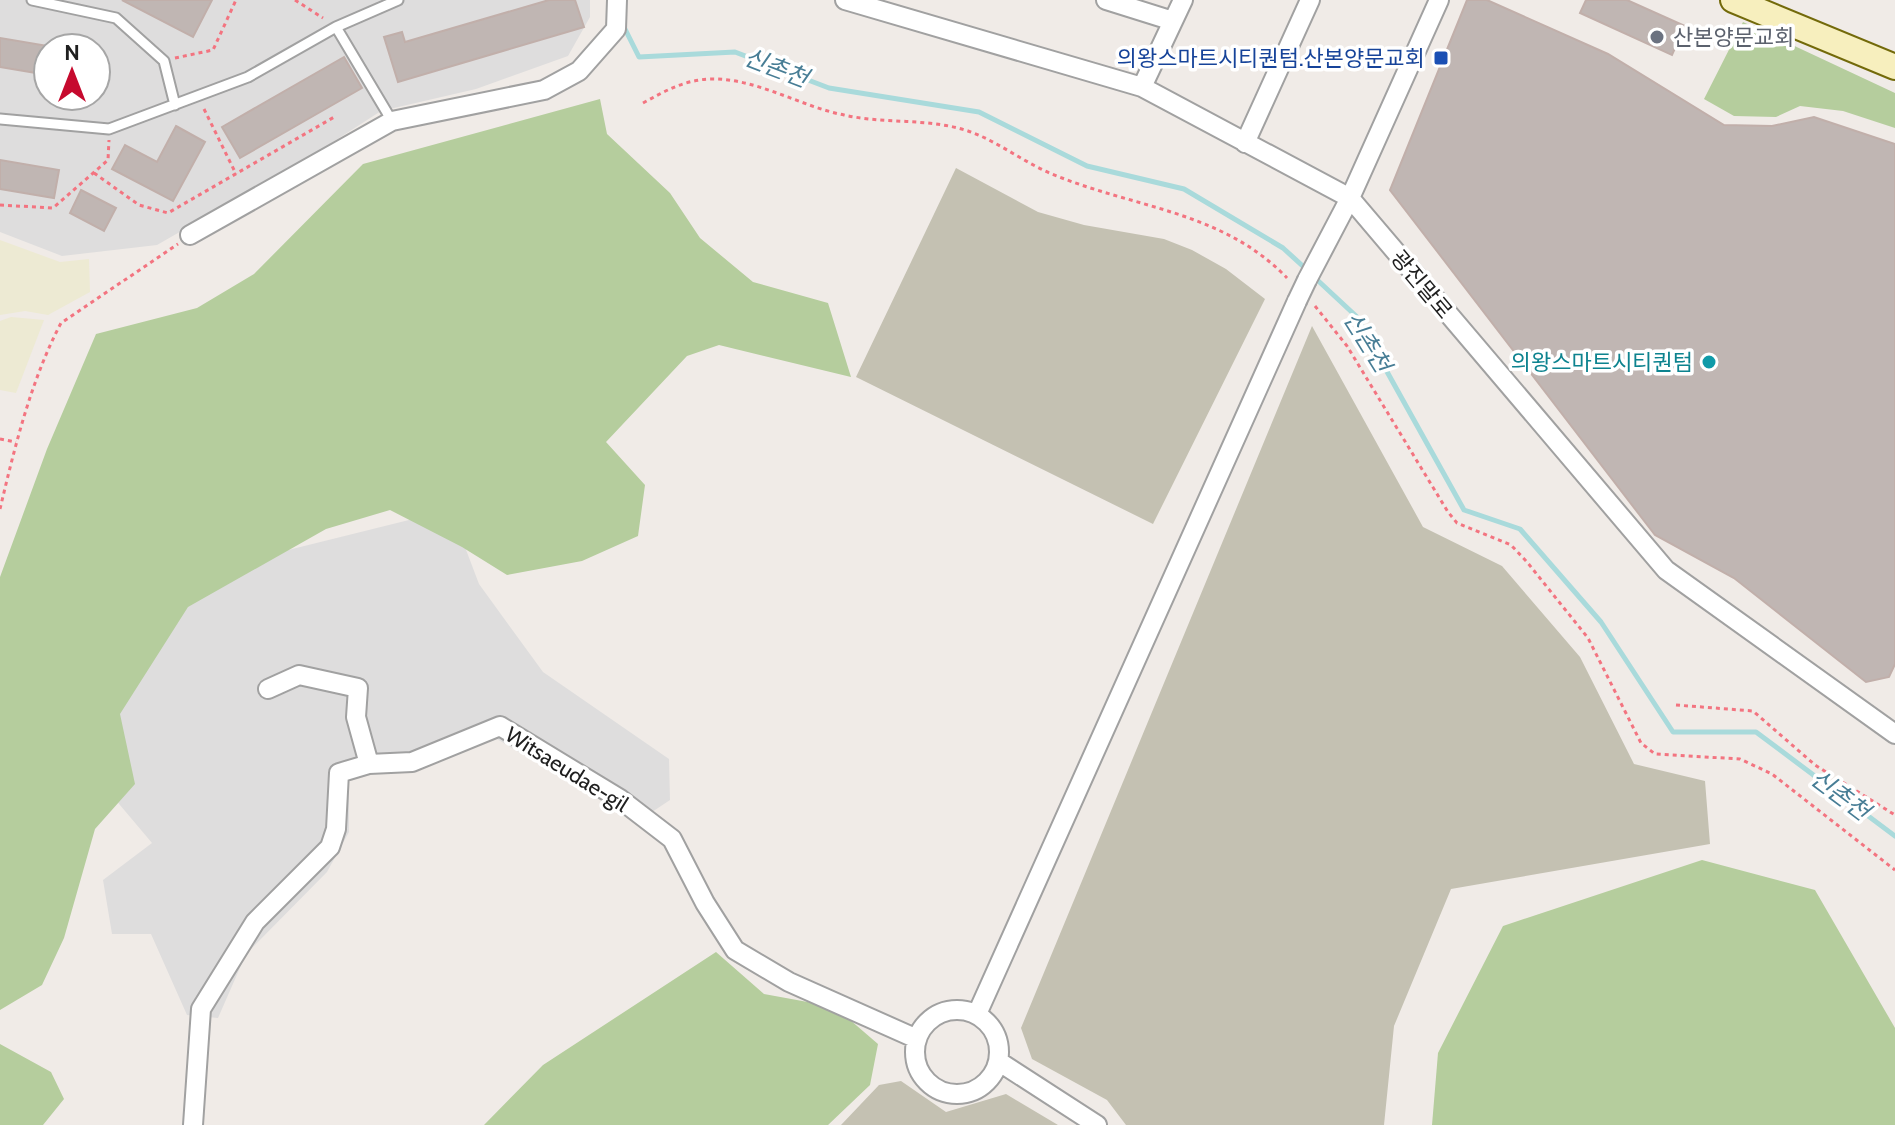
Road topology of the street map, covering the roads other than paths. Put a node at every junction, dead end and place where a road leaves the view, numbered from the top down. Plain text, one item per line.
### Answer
1 (32, 0) edge
2 (398, 0) edge
3 (617, 0) edge
4 (845, 0) edge
5 (1106, 0) edge
6 (1183, 0) edge
7 (1310, 0) edge
8 (1439, 0) edge
9 (1733, 0) edge
10 (896, 7) edge
11 (1173, 21) junction
12 (336, 27) junction
13 (1895, 67) edge
14 (1142, 87) junction
15 (175, 105) junction
16 (0, 119) edge
17 (392, 121) junction
18 (1245, 143) junction
19 (1350, 198) junction
20 (190, 235) road end
21 (268, 689) dead end
22 (1895, 734) edge
23 (369, 764) junction
24 (977, 1014) junction
25 (917, 1039) junction
26 (998, 1061) junction
27 (989, 1079) junction
28 (1036, 1088) junction
29 (193, 1125) edge
30 (1097, 1125) edge

1 - 15 lane
2 - 12 lane
3 - 17 street
4 - 10 street, 광진말로
5 - 11 street
6 - 11 street
7 - 18 street
8 - 19 street
9 - 13 street
10 - 14 street, 광진말로
11 - 14 street
12 - 15 lane
12 - 17 lane
14 - 18 street, 광진말로
15 - 16 lane
17 - 20 street
18 - 19 street, 광진말로
19 - 22 street, 광진말로
19 - 24 street, bridge
21 - 23 street
23 - 25 street, Witsaeudae-gil
23 - 29 street, Witsaeudae-gil
24 - 25 street
24 - 26 street
25 - 27 street
26 - 27 street
26 - 28 street
27 - 28 street
28 - 30 street

